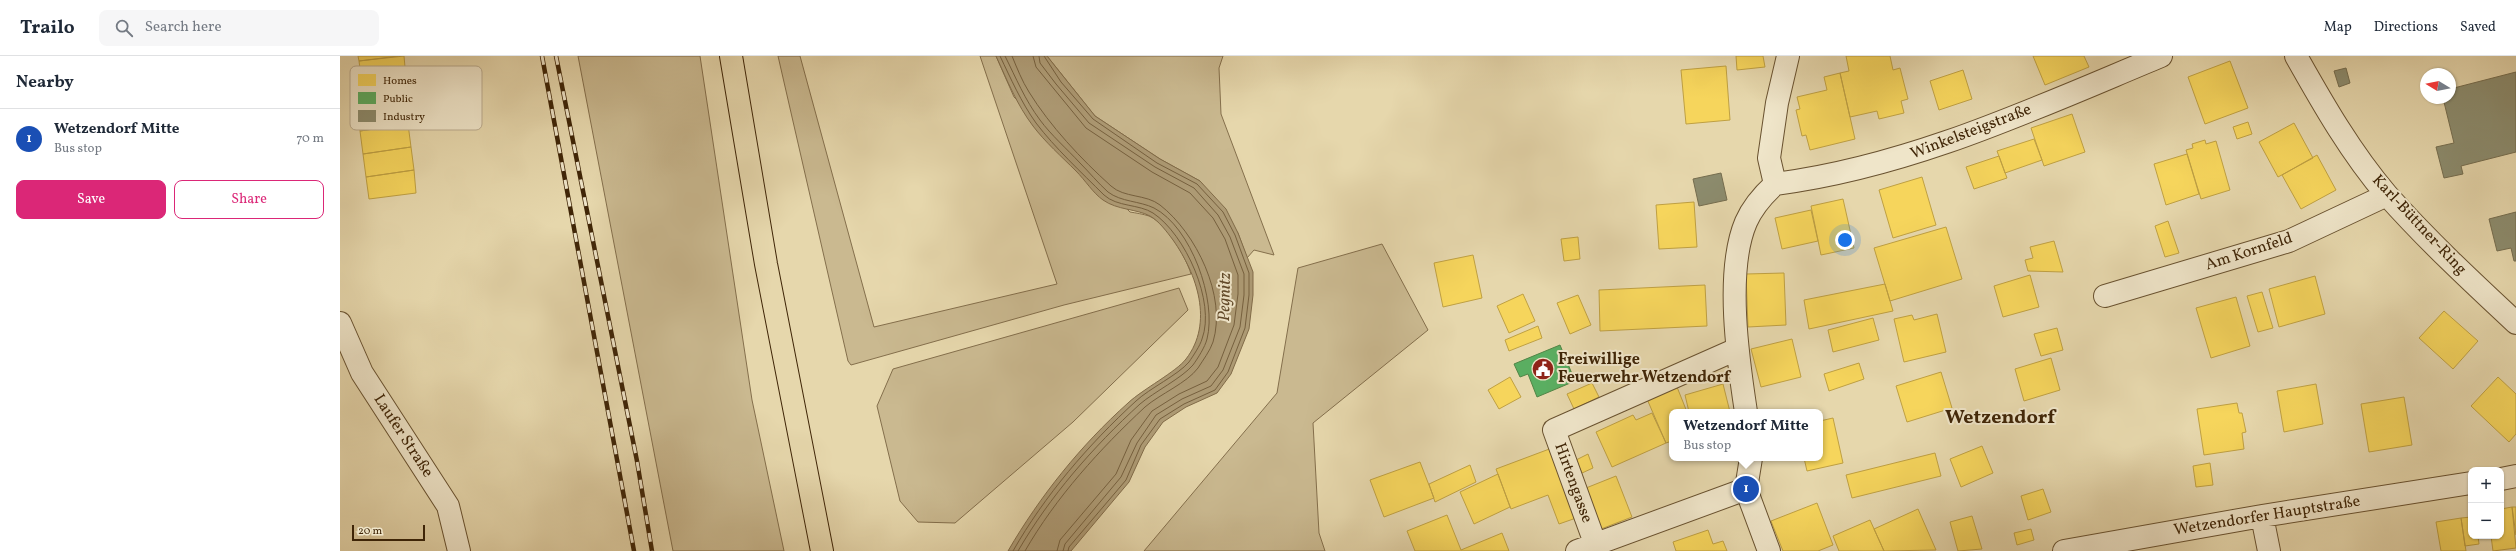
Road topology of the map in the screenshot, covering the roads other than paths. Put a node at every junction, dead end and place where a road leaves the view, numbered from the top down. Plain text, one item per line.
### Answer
1 (731, 56) edge
2 (1788, 56) edge
3 (2160, 56) edge
4 (2296, 56) edge
5 (1775, 184) junction
6 (2387, 195) junction
7 (2106, 296) dead end
8 (340, 323) edge
9 (2516, 323) edge
10 (1737, 349) junction
11 (1746, 409) edge
12 (1751, 461) edge
13 (2516, 476) edge
14 (2504, 478) edge
15 (2468, 483) edge
16 (1746, 489) junction
17 (2262, 516) junction
18 (1586, 547) edge
19 (459, 551) edge
20 (822, 551) edge
21 (1769, 551) edge
22 (2064, 551) edge
23 (2269, 551) edge

1 - 20 main road
2 - 5 street
3 - 5 street, Winkelsteigstraße
4 - 6 street, Karl-Büttner-Ring
5 - 10 street
6 - 7 street, Am Kornfeld
6 - 9 street, Karl-Büttner-Ring
8 - 19 street, Laufer Straße
10 - 11 street
10 - 18 street, Hirtengasse
12 - 16 street
13 - 14 street
15 - 17 street, Wetzendorfer Hauptstraße
16 - 18 street, Hirtengasse
16 - 21 street
17 - 22 street, Wetzendorfer Hauptstraße
17 - 23 street

